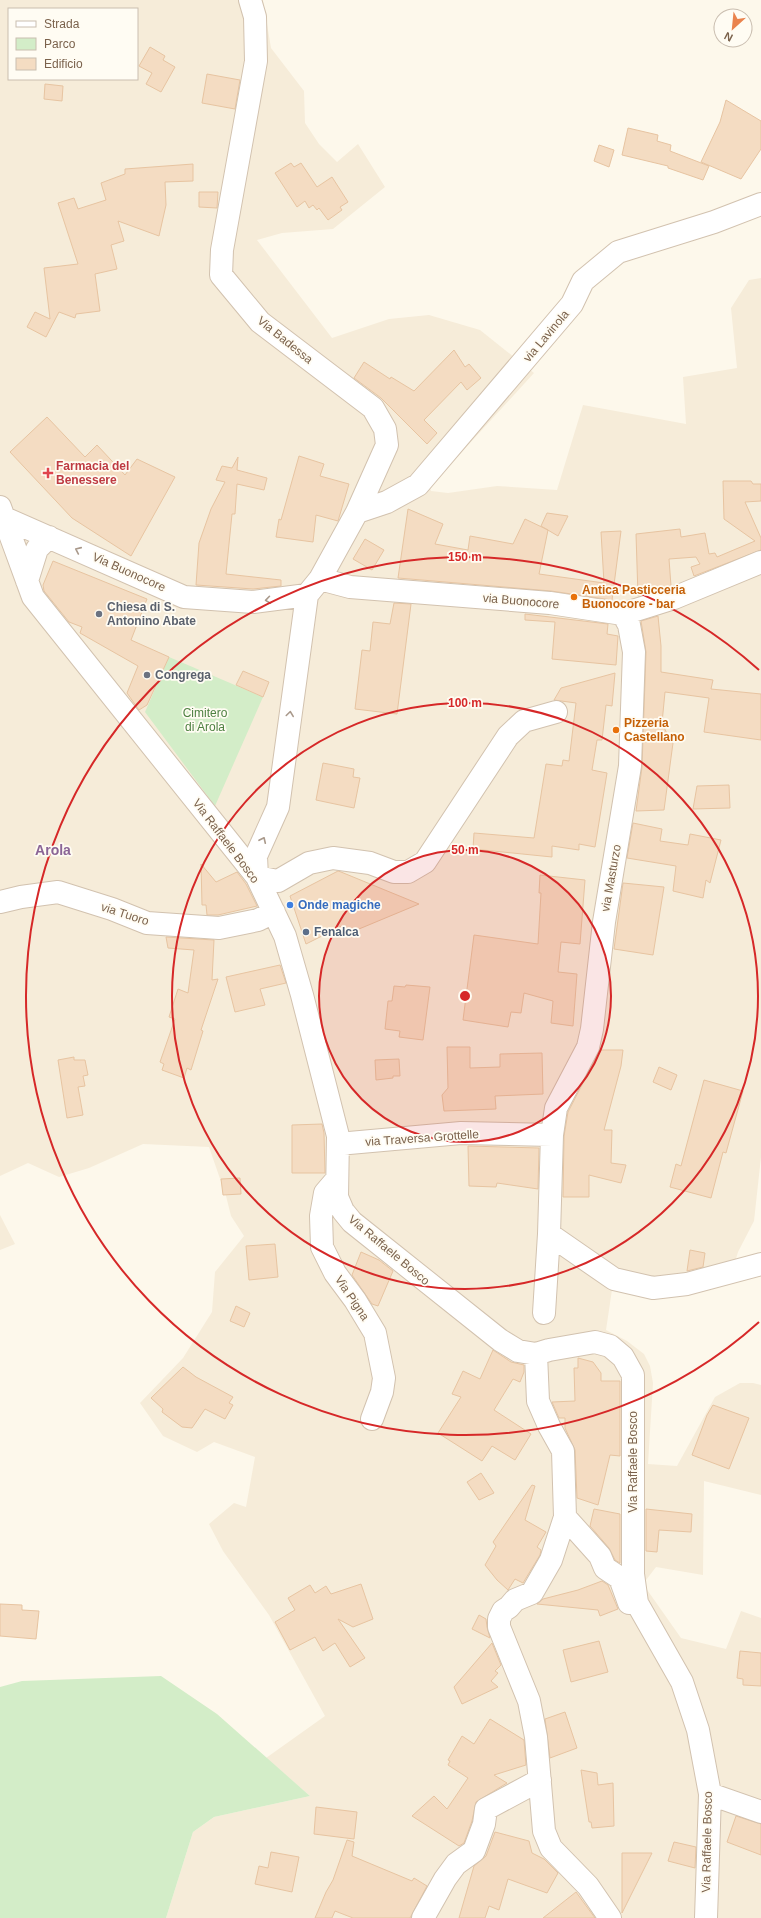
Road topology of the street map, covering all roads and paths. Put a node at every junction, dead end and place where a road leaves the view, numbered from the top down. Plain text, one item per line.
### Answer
1 (250, 0) edge
2 (761, 204) edge
3 (357, 512) junction
4 (1, 513) edge
5 (49, 537) junction
6 (761, 562) edge
7 (27, 581) junction
8 (313, 587) junction
9 (623, 614) junction
10 (556, 712) dead end
11 (257, 877) junction
12 (0, 902) edge
13 (274, 912) junction
14 (552, 1136) junction
15 (338, 1144) junction
16 (337, 1179) junction
17 (549, 1234) junction
18 (761, 1264) edge
19 (544, 1313) dead end
20 (536, 1354) junction
21 (372, 1419) dead end
22 (565, 1517) junction
23 (682, 1682) junction
24 (540, 1780) junction
25 (710, 1794) junction
26 (761, 1812) edge
27 (423, 1918) edge
28 (610, 1918) edge
29 (706, 1918) edge

1 - 3 street, Via Badessa
2 - 3 street, via Lavinola
3 - 8 street, Via Badessa
4 - 5 street, Via Buonocore
4 - 7 street, Via Raffaele Bosco
5 - 7 street
8 -> 5 street, Via Buonocore
6 - 9 street, via Buonocore
7 - 11 street, Via Raffaele Bosco
8 - 9 street, via Buonocore
11 -> 8 street
9 - 14 street, via Masturzo
10 - 11 street
11 - 13 street, Via Raffaele Bosco
12 - 13 street, via Tuoro
13 - 15 street, Via Raffaele Bosco
14 - 15 street, via Traversa Grottelle
14 - 17 street
15 - 16 street, Via Raffaele Bosco
16 - 20 street, Via Raffaele Bosco
16 - 21 street, Via Pigna
17 - 18 street
17 - 19 street
20 - 22 street
20 - 23 street, Via Raffaele Bosco
22 - 23 street
22 - 24 street
23 - 25 street, Via Raffaele Bosco
24 - 27 street
24 - 28 street
25 - 26 street
25 - 29 street, Via Raffaele Bosco

